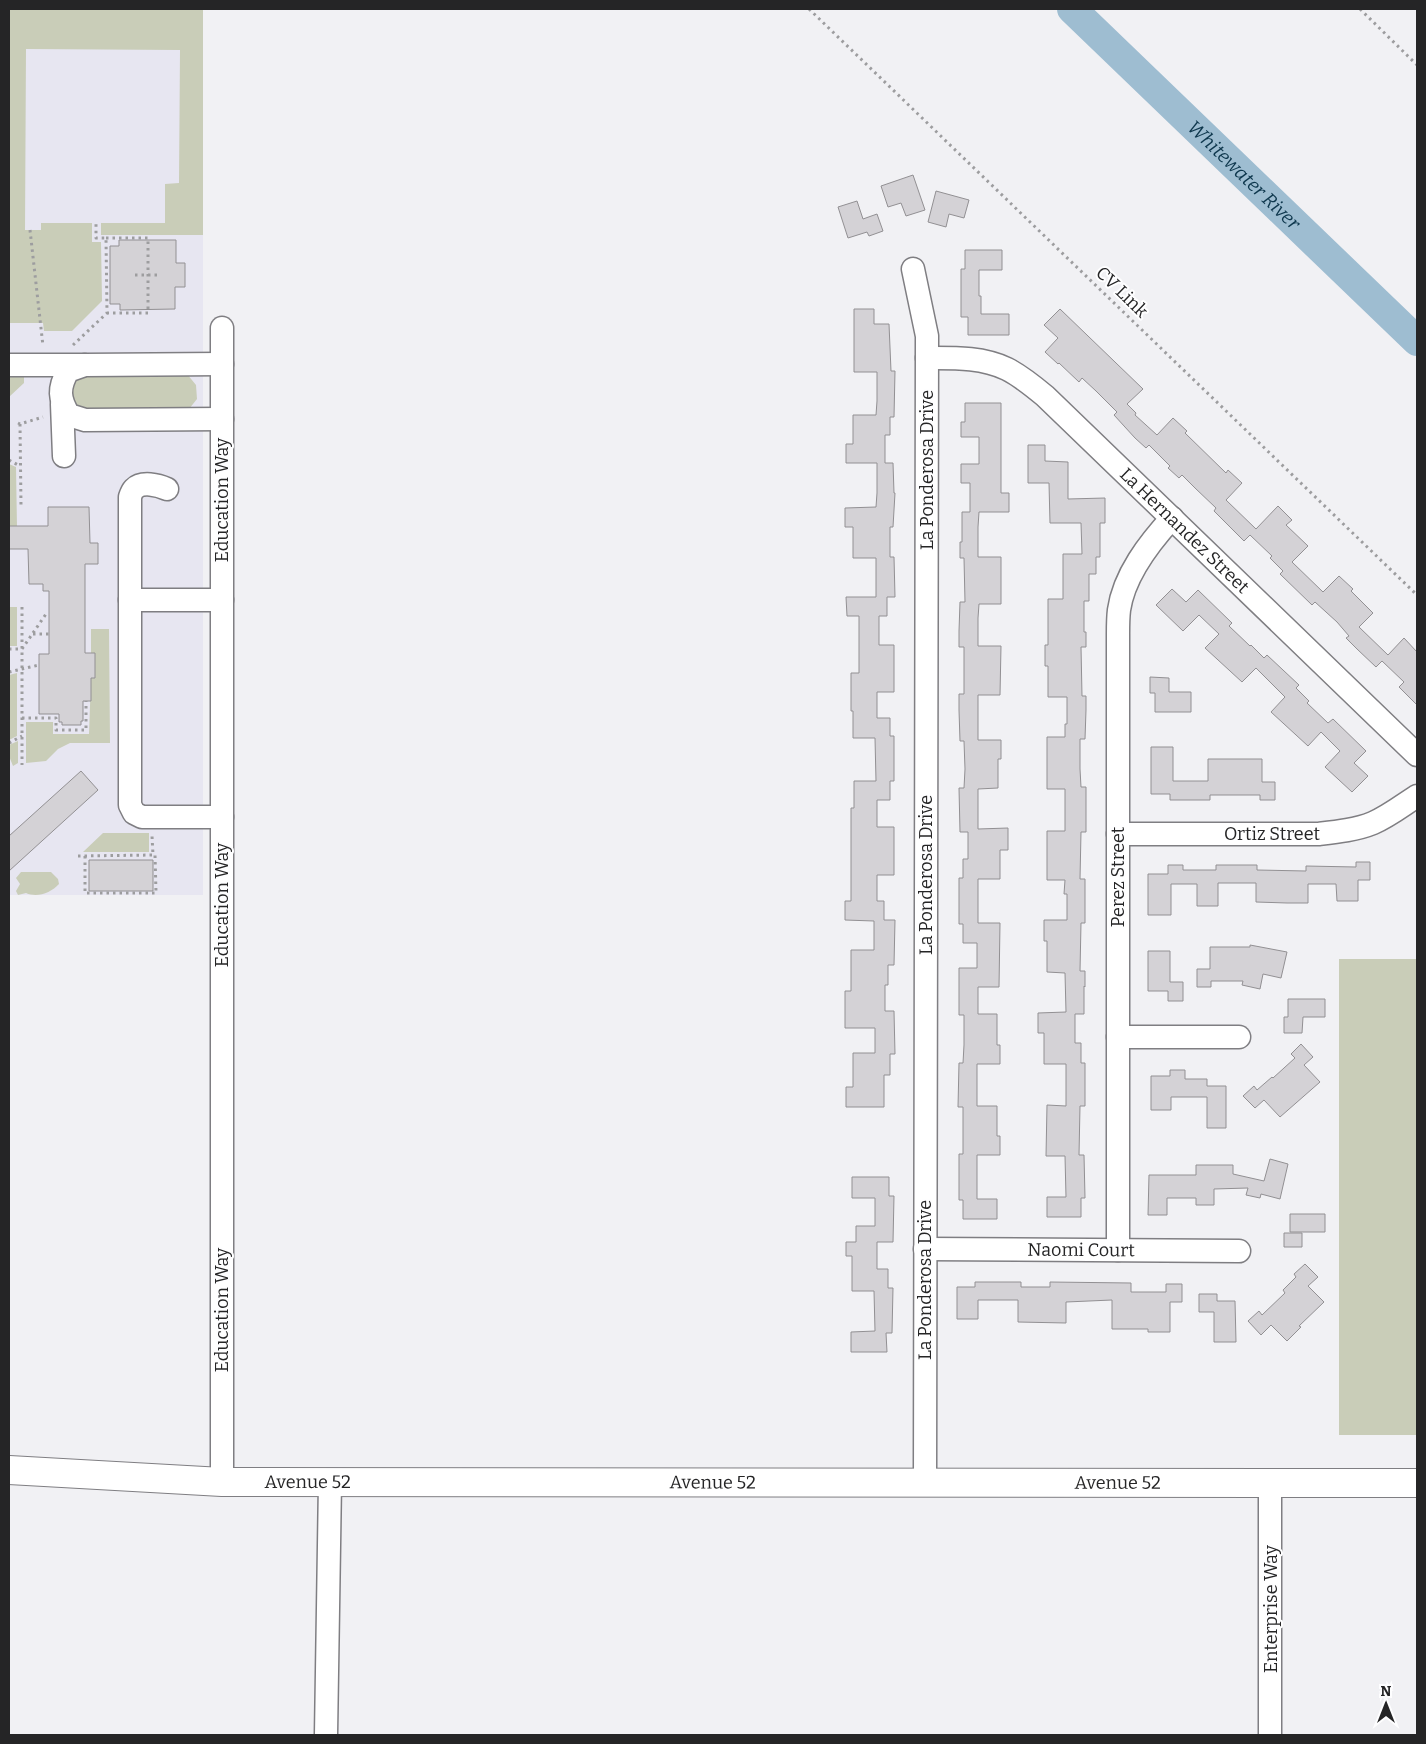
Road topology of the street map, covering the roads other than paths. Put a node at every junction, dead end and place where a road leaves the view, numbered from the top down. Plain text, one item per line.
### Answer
1 (913, 269) dead end
2 (222, 328) dead end
3 (927, 358) junction
4 (222, 364) junction
5 (9, 365) edge
6 (85, 365) junction
7 (57, 409) junction
8 (222, 419) junction
9 (64, 456) dead end
10 (167, 489) dead end
11 (1172, 518) junction
12 (130, 600) junction
13 (222, 600) junction
14 (1417, 755) edge
15 (1417, 796) edge
16 (222, 817) junction
17 (1118, 834) junction
18 (1118, 1037) junction
19 (1239, 1037) dead end
20 (925, 1249) junction
21 (1118, 1250) junction
22 (1239, 1252) dead end
23 (9, 1470) edge
24 (222, 1482) junction
25 (330, 1482) junction
26 (925, 1482) junction
27 (1270, 1482) junction
28 (1417, 1482) edge
29 (326, 1735) edge
30 (1270, 1735) edge

1 - 3 street, La Ponderosa Drive
2 - 4 street, Education Way
3 - 11 street, La Hernandez Street
3 - 20 street, La Ponderosa Drive
4 - 6 street
4 - 8 street, Education Way
5 - 6 street
6 - 7 street
7 - 8 street
7 - 9 street
8 - 13 street, Education Way
10 - 12 street
11 - 14 street, La Hernandez Street
11 - 17 street, Perez Street
12 - 13 street
12 - 16 street
13 - 16 street, Education Way
15 - 17 street, Ortiz Street
16 - 24 street, Education Way
17 - 18 street, Perez Street
18 - 19 street
18 - 21 street, Perez Street
20 - 21 street, Naomi Court
20 - 26 street, La Ponderosa Drive
21 - 22 street, Naomi Court
23 - 24 main road, Avenue 52
24 - 25 main road, Avenue 52
25 - 26 main road, Avenue 52
25 - 29 street
26 - 27 main road, Avenue 52
27 - 28 main road, Avenue 52
27 - 30 street, Enterprise Way

